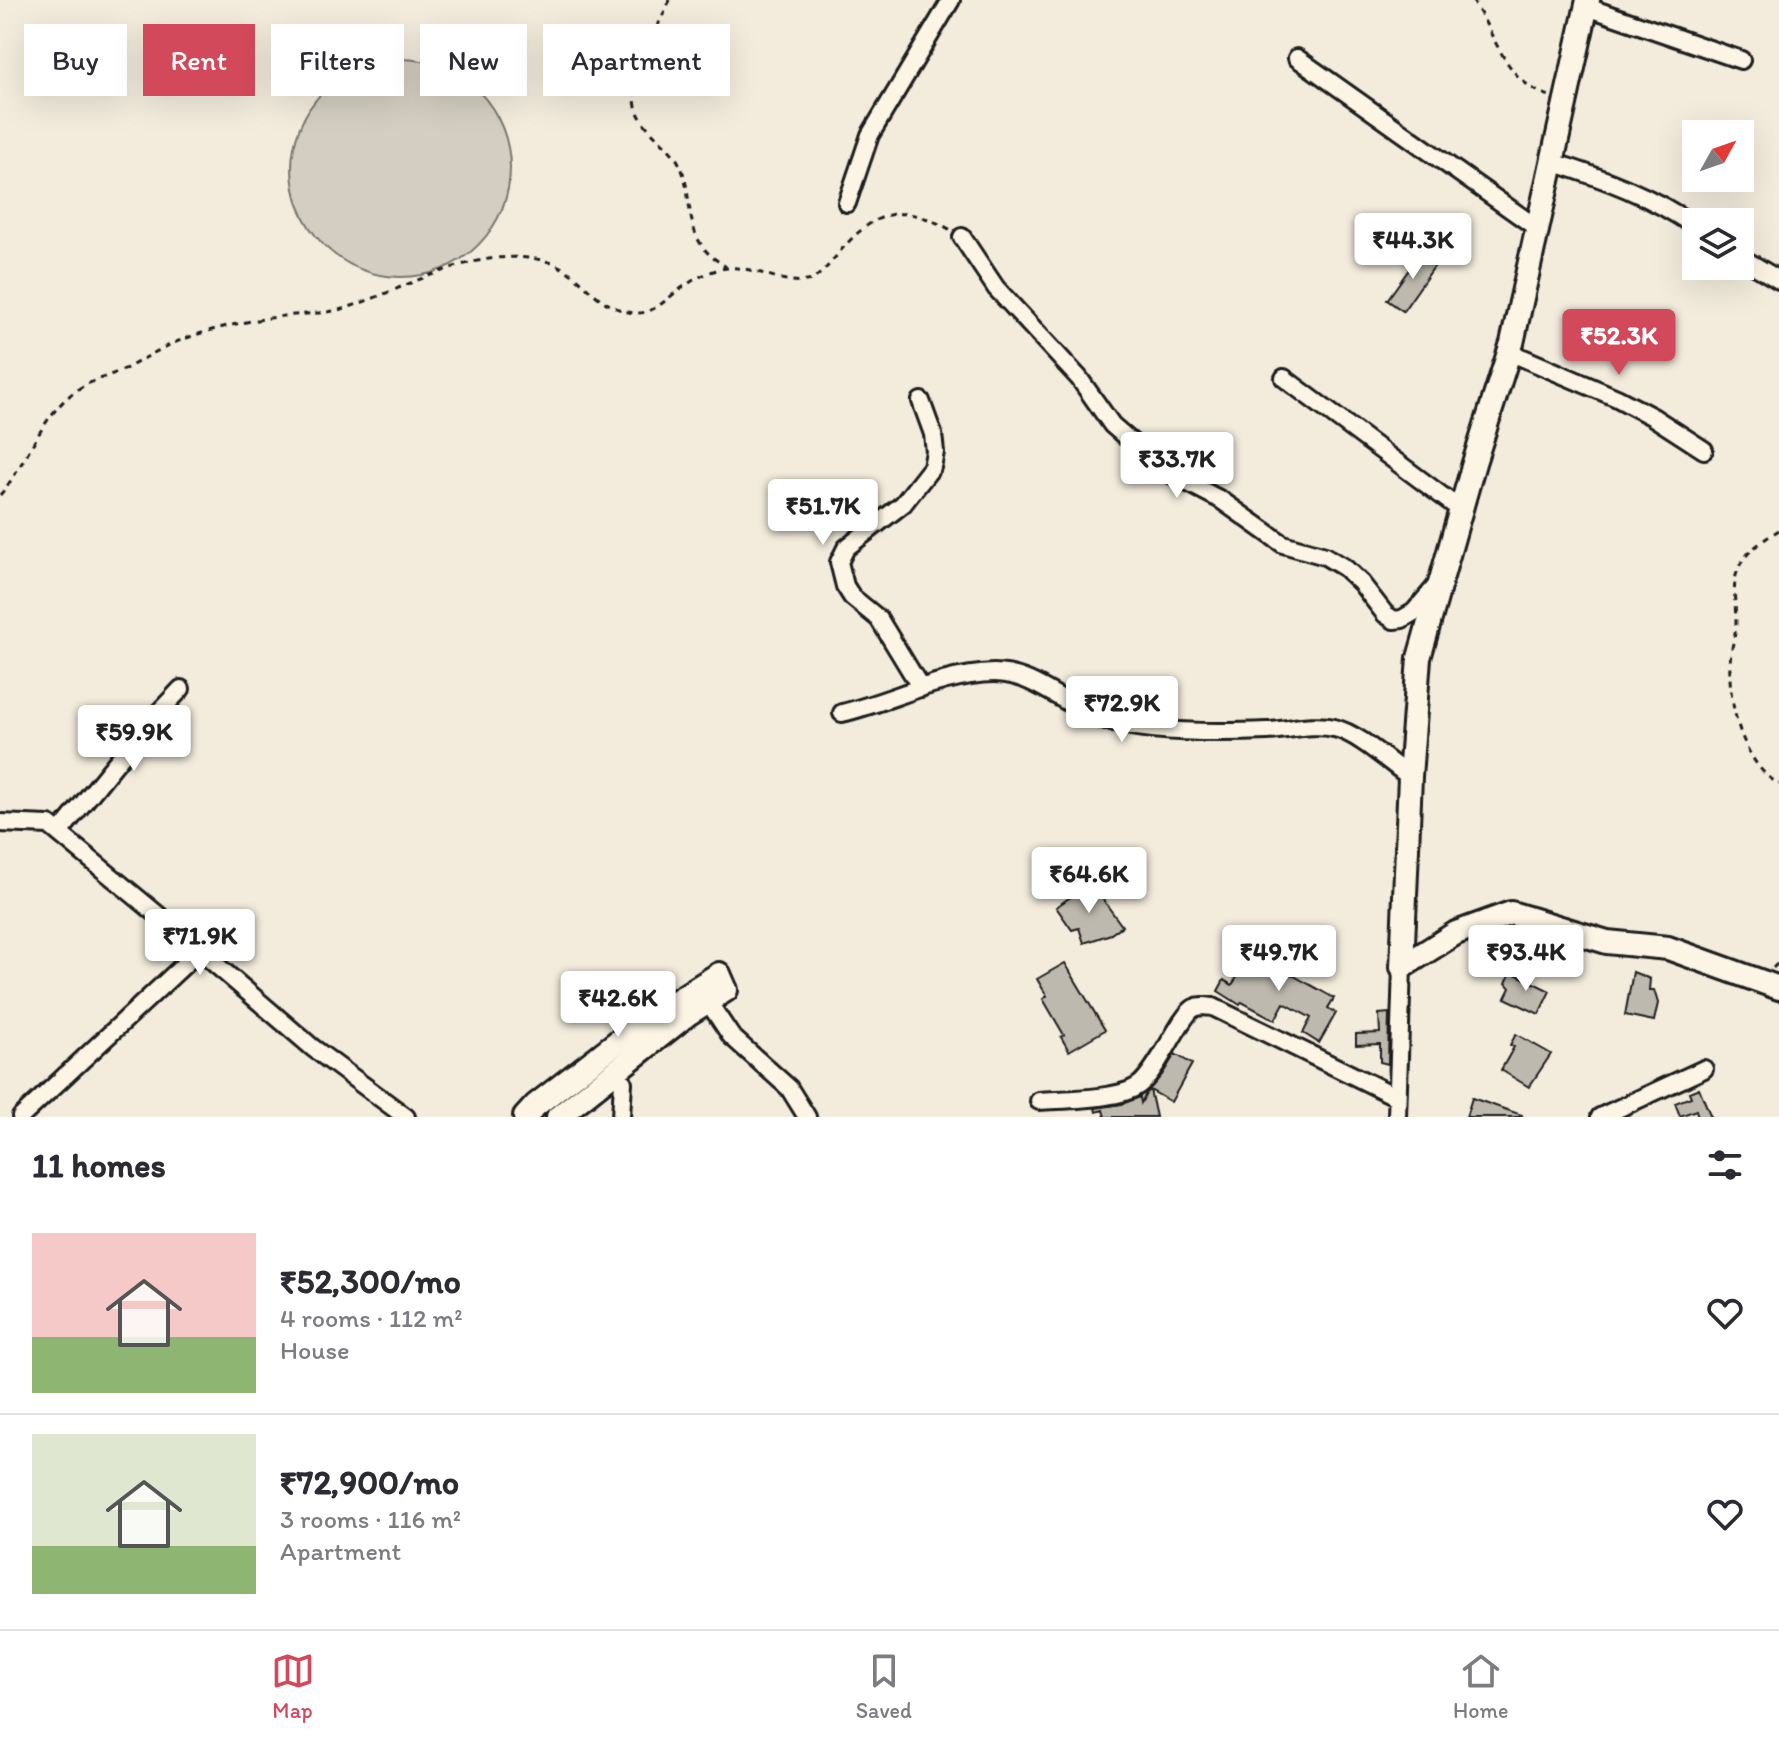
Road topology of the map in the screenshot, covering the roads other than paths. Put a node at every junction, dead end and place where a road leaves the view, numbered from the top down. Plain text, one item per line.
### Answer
1 (951, 0) edge
2 (1588, 4) edge
3 (1297, 58) dead end
4 (1741, 60) dead end
5 (1552, 162) junction
6 (847, 203) dead end
7 (1682, 218) edge
8 (1537, 228) junction
9 (962, 237) road end
10 (1754, 265) edge
11 (1779, 280) edge
12 (1509, 352) junction
13 (1284, 378) dead end
14 (921, 401) dead end
15 (1704, 450) dead end
16 (1461, 510) junction
17 (1441, 581) junction
18 (921, 688) junction
19 (181, 689) dead end
20 (842, 713) dead end
21 (1410, 777) junction
22 (0, 823) edge
23 (59, 833) junction
24 (200, 950) junction
25 (1402, 967) junction
26 (1779, 988) edge
27 (703, 994) junction
28 (1704, 1069) dead end
29 (623, 1082) dead end
30 (1397, 1097) junction
31 (1039, 1101) dead end
32 (21, 1117) edge
33 (406, 1117) edge
34 (525, 1117) edge
35 (558, 1117) edge
36 (621, 1117) edge
37 (807, 1117) edge
38 (1397, 1117) edge
39 (1600, 1117) edge

1 - 6 street
2 - 4 street
2 - 5 street
3 - 8 street
5 - 7 street
5 - 8 street
8 - 12 street
9 - 17 street
10 - 11 street
12 - 15 street
12 - 16 street
13 - 16 street
14 - 18 street
16 - 17 street
17 - 21 street
18 - 20 street
18 - 21 street
19 - 23 street
21 - 25 street
22 - 23 street
23 - 24 street
24 - 32 street
24 - 33 street
25 - 26 street
25 - 30 street
27 - 34 street
27 - 35 street
27 - 37 street
28 - 39 street
29 - 36 street
30 - 31 street
30 - 38 street

